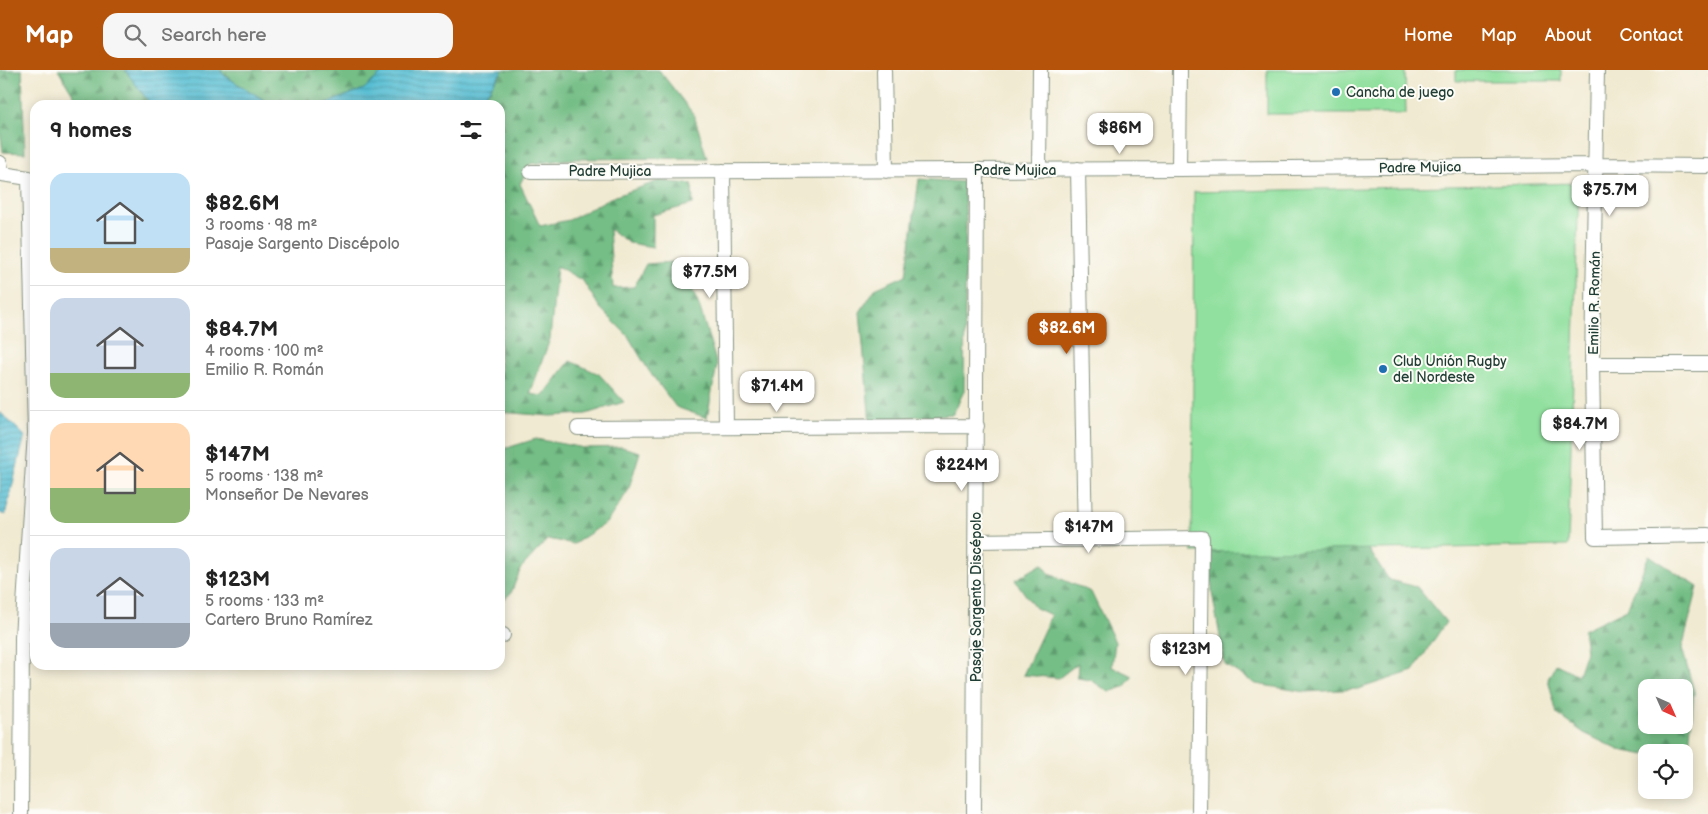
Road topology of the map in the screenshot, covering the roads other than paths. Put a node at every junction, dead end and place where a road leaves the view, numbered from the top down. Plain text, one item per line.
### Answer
1 (884, 70) edge
2 (1040, 70) edge
3 (1180, 70) edge
4 (1597, 70) edge
5 (0, 164) edge
6 (1597, 165) junction
7 (1708, 166) edge
8 (1180, 169) junction
9 (977, 170) junction
10 (1039, 170) junction
11 (1078, 170) junction
12 (723, 171) junction
13 (886, 171) junction
14 (531, 172) dead end
15 (30, 178) edge
16 (1592, 364) junction
17 (1708, 364) edge
18 (976, 426) junction
19 (726, 427) junction
20 (578, 428) dead end
21 (1708, 535) edge
22 (1084, 540) junction
23 (976, 541) junction
24 (30, 578) edge
25 (28, 636) edge
26 (21, 814) edge
27 (974, 814) edge
28 (1199, 814) edge

1 - 13 street
2 - 10 street
3 - 8 street
4 - 6 street, Emilio R. Román
5 - 15 street
6 - 7 street, Padre Mujica
6 - 8 street, Padre Mujica
6 - 16 street, Emilio R. Román
8 - 11 street, Padre Mujica
9 - 10 street, Padre Mujica
9 - 13 street, Padre Mujica
9 - 18 street, Pasaje Sargento Discépolo
10 - 11 street, Padre Mujica
11 - 22 street
12 - 13 street, Padre Mujica
12 - 14 street, Padre Mujica
12 - 19 street
16 - 17 street
16 - 21 street, Emilio R. Román
18 - 19 street
18 - 23 street, Pasaje Sargento Discépolo
19 - 20 street
22 - 23 street
22 - 28 street
23 - 27 street, Pasaje Sargento Discépolo
24 - 25 street
25 - 26 street

